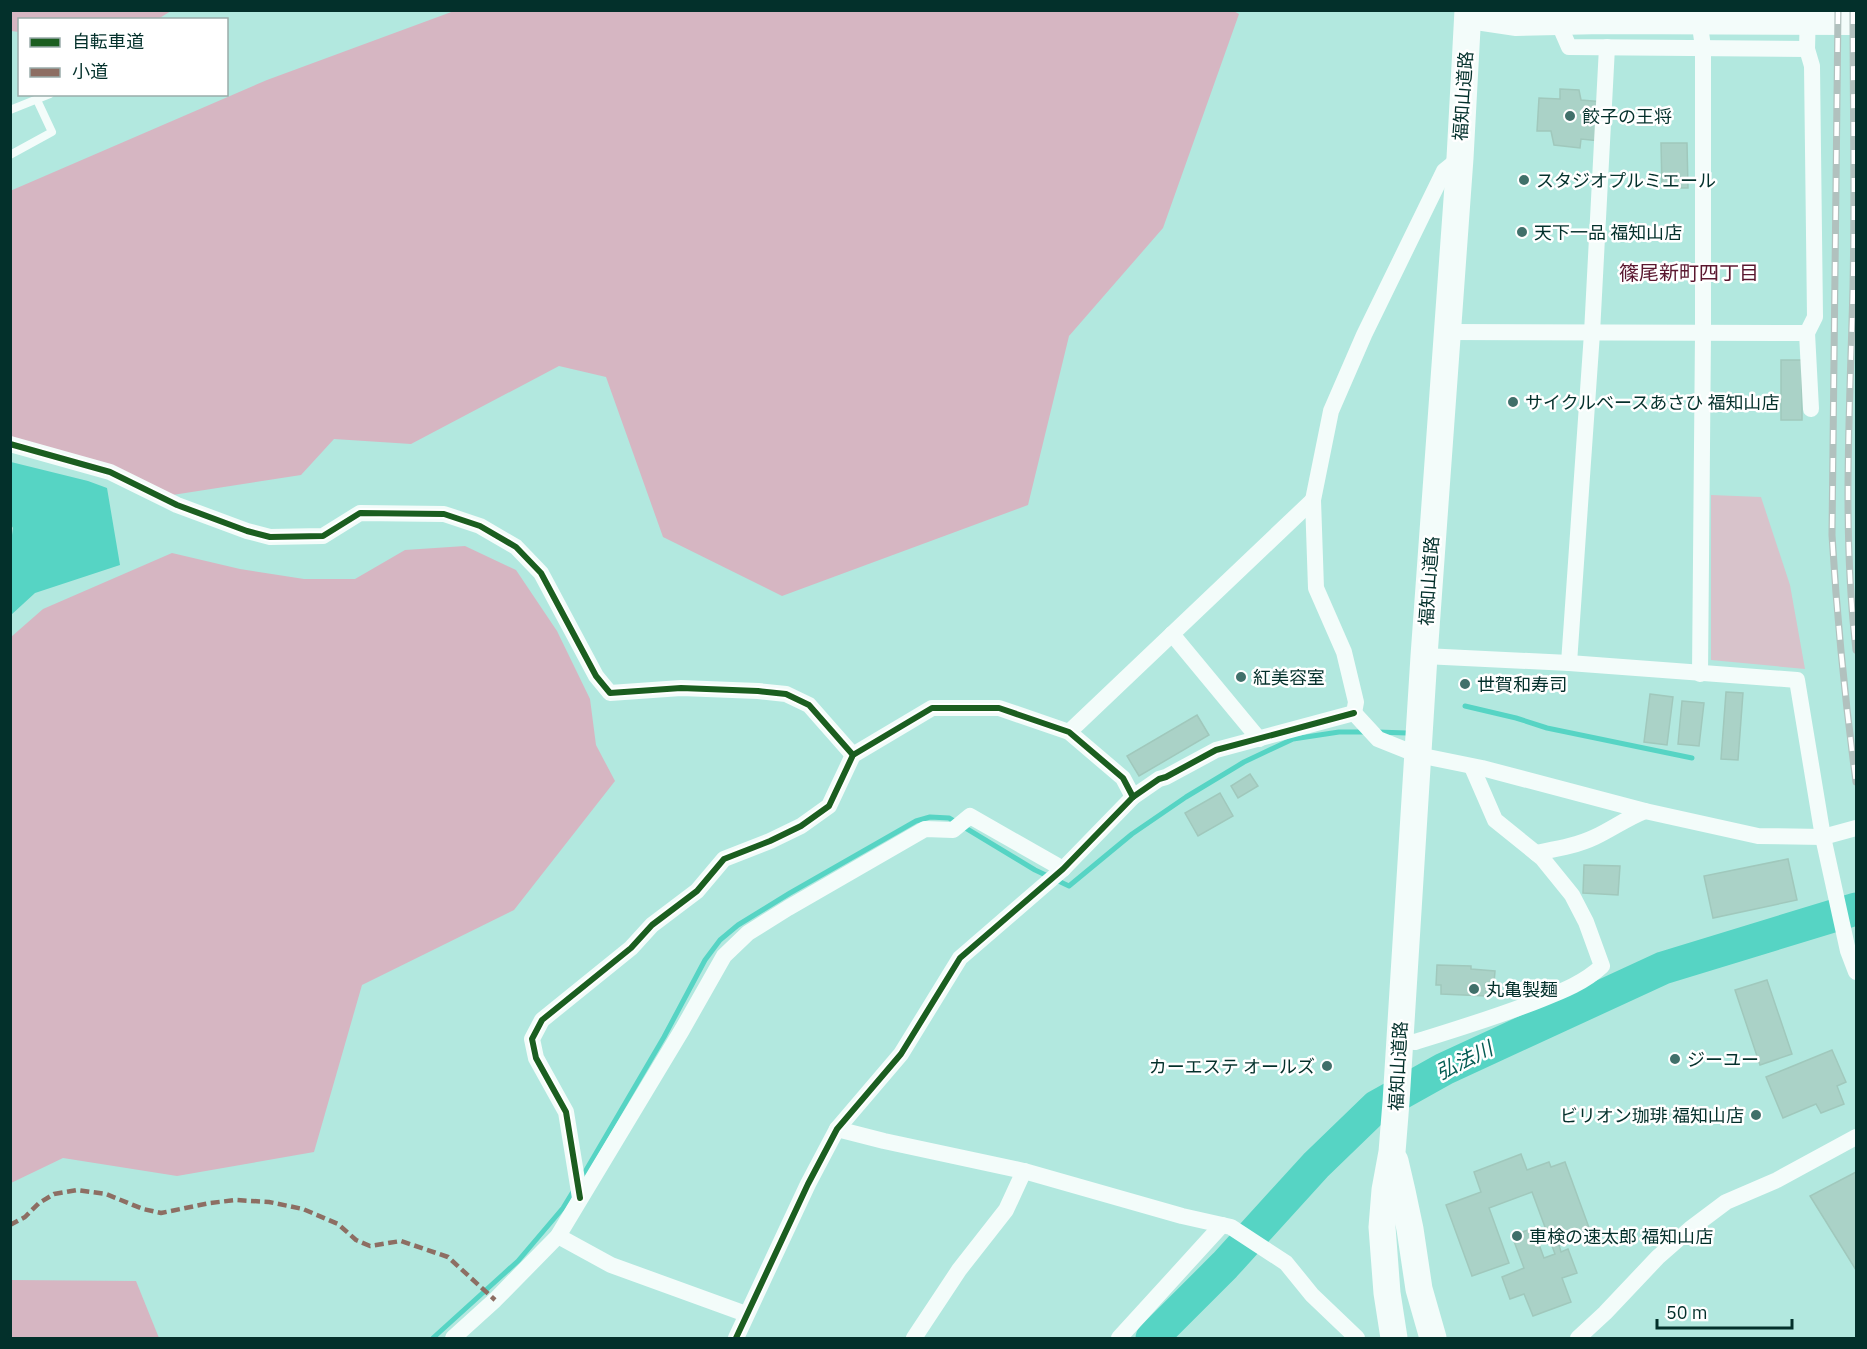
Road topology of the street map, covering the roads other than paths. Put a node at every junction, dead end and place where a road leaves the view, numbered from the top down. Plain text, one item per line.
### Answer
1 (1698, 10) edge
2 (1808, 10) edge
3 (1476, 13) edge
4 (1857, 22) edge
5 (1559, 24) junction
6 (1607, 47) junction
7 (1703, 47) junction
8 (1807, 49) junction
9 (46, 96) edge
10 (37, 100) junction
11 (10, 110) edge
12 (10, 155) edge
13 (1460, 158) junction
14 (1446, 332) junction
15 (1592, 333) junction
16 (1703, 333) junction
17 (1807, 333) junction
18 (1811, 409) dead end
19 (10, 444) edge
20 (1312, 500) junction
21 (1172, 634) junction
22 (1424, 656) junction
23 (1569, 663) junction
24 (1700, 674) junction
25 (1354, 712) junction
26 (1069, 732) junction
27 (1260, 740) junction
28 (853, 755) junction
29 (1418, 755) junction
30 (1472, 767) junction
31 (1133, 797) junction
32 (1645, 811) junction
33 (1857, 828) edge
34 (1823, 837) junction
35 (1536, 853) junction
36 (1063, 869) junction
37 (1852, 950) edge
38 (1857, 972) edge
39 (1399, 1040) junction
40 (837, 1129) junction
41 (1857, 1137) edge
42 (1392, 1152) junction
43 (1024, 1171) junction
44 (580, 1198) junction
45 (1222, 1225) junction
46 (558, 1236) junction
47 (746, 1314) junction
48 (453, 1338) edge
49 (736, 1338) edge
50 (914, 1338) edge
51 (1119, 1338) edge
52 (1357, 1338) edge
53 (1395, 1338) edge
54 (1433, 1338) edge
55 (1578, 1338) edge

1 - 7 street
2 - 8 street
3 - 5 main road
3 - 13 highway, 福知山道路
4 - 5 main road
5 - 6 street
6 - 7 street
6 - 15 street
7 - 8 street
7 - 16 street
8 - 17 street
9 - 10 lane
10 - 11 lane
10 - 12 lane
13 - 14 highway, 福知山道路
13 - 20 street
14 - 15 street
14 - 22 highway, 福知山道路
15 - 16 street
15 - 23 street
16 - 17 street
16 - 24 street
17 - 18 street
19 - 28 street
20 - 21 street
20 - 25 street
21 - 26 street
21 - 27 street
22 - 23 street
22 - 29 highway, 福知山道路
23 - 24 street
24 - 34 street
25 - 27 street
25 - 29 street
26 - 28 street
26 - 31 street
27 - 31 street
28 - 44 street
29 - 30 street
29 - 39 highway, 福知山道路
30 - 32 street
30 - 35 street
31 - 36 street
32 - 34 street
32 - 35 street
33 - 34 street
34 - 37 street
35 - 39 street
36 - 40 street
36 - 44 street
37 - 38 street
39 - 42 highway, 福知山道路
40 - 43 street
40 - 47 street
41 - 55 street
42 - 53 highway, 福知山道路
42 - 54 highway, 福知山道路
43 - 45 street
43 - 50 street
44 - 46 street
45 - 51 street
45 - 52 street
46 - 47 street
46 - 48 street
47 - 49 street

